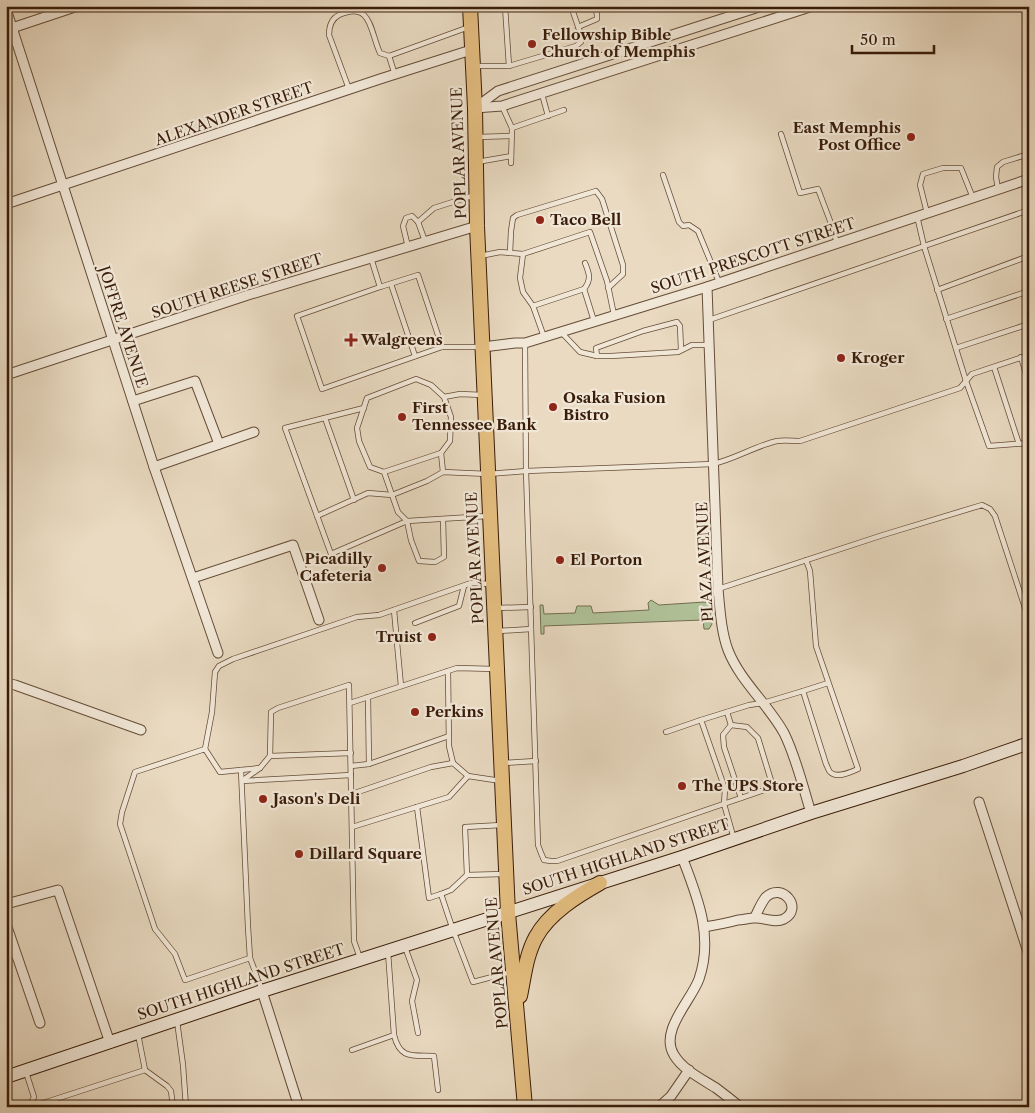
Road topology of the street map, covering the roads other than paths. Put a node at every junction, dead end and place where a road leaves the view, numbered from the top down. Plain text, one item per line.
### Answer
1 (78, 6) edge
2 (380, 6) edge
3 (397, 6) edge
4 (470, 6) edge
5 (505, 6) edge
6 (571, 6) edge
7 (595, 6) edge
8 (762, 6) edge
9 (813, 6) edge
10 (6, 9) edge
11 (471, 26) junction
12 (578, 27) junction
13 (9, 29) edge
14 (471, 50) junction
15 (389, 56) junction
16 (472, 66) junction
17 (509, 66) junction
18 (395, 75) junction
19 (350, 90) junction
20 (542, 94) junction
21 (502, 106) junction
22 (475, 108) junction
23 (564, 110) dead end
24 (548, 116) junction
25 (512, 128) junction
26 (782, 134) dead end
27 (511, 136) junction
28 (475, 137) junction
29 (1029, 154) edge
30 (511, 156) junction
31 (476, 162) junction
32 (511, 163) dead end
33 (663, 175) dead end
34 (1027, 180) edge
35 (63, 186) junction
36 (998, 189) junction
37 (1029, 191) edge
38 (477, 194) junction
39 (973, 198) junction
40 (6, 204) edge
41 (1029, 210) edge
42 (927, 213) junction
43 (917, 216) junction
44 (418, 222) junction
45 (477, 226) junction
46 (426, 242) junction
47 (837, 243) junction
48 (924, 246) junction
49 (408, 247) junction
50 (510, 253) junction
51 (524, 254) junction
52 (479, 256) junction
53 (1029, 256) edge
54 (371, 258) junction
55 (585, 263) dead end
56 (719, 282) junction
57 (391, 284) junction
58 (707, 286) junction
59 (380, 287) junction
60 (608, 288) junction
61 (584, 289) junction
62 (937, 290) junction
63 (1029, 291) edge
64 (533, 306) junction
65 (614, 315) junction
66 (946, 319) junction
67 (709, 320) junction
68 (594, 322) junction
69 (1029, 324) edge
70 (561, 332) junction
71 (544, 337) junction
72 (113, 340) junction
73 (525, 343) junction
74 (710, 345) junction
75 (442, 347) junction
76 (483, 347) junction
77 (956, 348) junction
78 (681, 350) junction
79 (1029, 355) edge
80 (415, 356) junction
81 (597, 356) junction
82 (1021, 357) junction
83 (994, 367) junction
84 (6, 375) edge
85 (966, 381) junction
86 (1029, 384) edge
87 (485, 395) junction
88 (444, 397) junction
89 (133, 401) junction
90 (364, 408) junction
91 (324, 418) junction
92 (254, 432) dead end
93 (1029, 443) edge
94 (219, 444) junction
95 (1019, 444) junction
96 (441, 452) junction
97 (713, 464) junction
98 (154, 467) junction
99 (526, 471) junction
100 (384, 472) junction
101 (443, 472) junction
102 (488, 474) junction
103 (392, 495) junction
104 (354, 500) junction
105 (317, 516) junction
106 (490, 516) junction
107 (443, 519) junction
108 (407, 521) junction
109 (806, 560) junction
110 (193, 578) junction
111 (493, 584) junction
112 (464, 586) junction
113 (718, 589) junction
114 (531, 607) junction
115 (494, 608) junction
116 (394, 610) junction
117 (319, 620) dead end
118 (1029, 620) edge
119 (415, 623) dead end
120 (404, 627) dead end
121 (531, 629) junction
122 (397, 630) junction
123 (495, 631) junction
124 (218, 653) dead end
125 (497, 670) junction
126 (448, 671) junction
127 (6, 683) edge
128 (828, 683) junction
129 (401, 686) junction
130 (803, 691) junction
131 (368, 697) junction
132 (350, 703) junction
133 (763, 703) junction
134 (727, 712) junction
135 (702, 720) junction
136 (731, 725) junction
137 (141, 730) dead end
138 (666, 732) dead end
139 (449, 736) junction
140 (1029, 743) edge
141 (205, 749) junction
142 (351, 752) junction
143 (270, 756) junction
144 (536, 761) junction
145 (453, 763) junction
146 (368, 764) junction
147 (501, 764) junction
148 (351, 766) junction
149 (260, 768) junction
150 (242, 770) junction
151 (351, 775) junction
152 (468, 776) junction
153 (242, 780) junction
154 (502, 781) junction
155 (352, 794) junction
156 (741, 798) junction
157 (979, 802) dead end
158 (724, 804) junction
159 (417, 807) junction
160 (811, 813) junction
161 (504, 825) junction
162 (352, 827) junction
163 (734, 839) junction
164 (682, 857) junction
165 (506, 874) junction
166 (467, 875) junction
167 (600, 883) junction
168 (441, 894) junction
169 (6, 904) edge
170 (508, 913) junction
171 (754, 917) dead end
172 (6, 924) edge
173 (704, 927) junction
174 (453, 930) junction
175 (405, 946) junction
176 (388, 951) junction
177 (1029, 955) edge
178 (250, 958) junction
179 (360, 960) junction
180 (513, 971) junction
181 (262, 991) junction
182 (517, 1012) junction
183 (176, 1020) junction
184 (40, 1023) dead end
185 (138, 1033) junction
186 (418, 1033) dead end
187 (394, 1035) junction
188 (110, 1043) junction
189 (352, 1050) dead end
190 (145, 1070) junction
191 (689, 1070) junction
192 (25, 1071) junction
193 (6, 1077) edge
194 (438, 1090) dead end
195 (30, 1107) edge
196 (173, 1107) edge
197 (186, 1107) edge
198 (299, 1107) edge
199 (525, 1107) edge
200 (659, 1107) edge
201 (740, 1107) edge

1 - 13 street
2 - 3 lane
4 - 11 main road, POPLAR AVENUE
5 - 17 lane
6 - 12 lane
7 - 12 lane
8 - 22 street
9 - 20 street
10 - 13 street, JOFFRE AVENUE
11 - 14 main road, POPLAR AVENUE
11 - 15 lane
12 - 17 lane
13 - 35 street, JOFFRE AVENUE
14 - 16 main road, POPLAR AVENUE
14 - 18 street, ALEXANDER STREET
15 - 18 lane
15 - 19 lane
16 - 17 lane
16 - 22 main road, POPLAR AVENUE
18 - 19 street, ALEXANDER STREET
19 - 35 street, ALEXANDER STREET
20 - 21 street
20 - 24 lane
21 - 22 street
21 - 25 lane
22 - 28 main road, POPLAR AVENUE
23 - 24 lane
24 - 25 lane
25 - 27 lane
26 - 47 lane
27 - 28 lane
27 - 30 lane
28 - 31 main road, POPLAR AVENUE
29 - 36 lane
30 - 31 lane
30 - 32 lane
31 - 38 main road, POPLAR AVENUE
33 - 56 lane
34 - 36 street, SOUTH PRESCOTT STREET
34 - 37 lane
35 - 40 street, ALEXANDER STREET
35 - 72 street, JOFFRE AVENUE
36 - 39 street, SOUTH PRESCOTT STREET
38 - 44 lane
38 - 45 main road, POPLAR AVENUE
39 - 42 street, SOUTH PRESCOTT STREET
39 - 42 lane
41 - 48 lane
42 - 43 street, SOUTH PRESCOTT STREET
43 - 47 street, SOUTH PRESCOTT STREET
43 - 48 lane
44 - 46 lane
44 - 49 lane
45 - 46 street, SOUTH REESE STREET
45 - 52 main road, POPLAR AVENUE
46 - 49 street, SOUTH REESE STREET
47 - 56 street, SOUTH PRESCOTT STREET
48 - 62 lane
48 - 67 lane
49 - 54 street, SOUTH REESE STREET
50 - 51 lane
50 - 52 lane
50 - 60 lane
51 - 60 lane
51 - 64 lane
52 - 76 main road, POPLAR AVENUE
53 - 62 lane
54 - 59 lane
54 - 72 street, SOUTH REESE STREET
55 - 61 lane
56 - 58 street, SOUTH PRESCOTT STREET
57 - 59 lane
57 - 75 lane
57 - 80 lane
58 - 65 street, SOUTH PRESCOTT STREET
58 - 67 street, PLAZA AVENUE
59 - 80 lane
60 - 65 lane
61 - 64 lane
61 - 68 lane
62 - 66 lane
63 - 66 lane
64 - 71 lane
65 - 68 street, SOUTH PRESCOTT STREET
66 - 77 lane
67 - 74 street, PLAZA AVENUE
68 - 70 street, SOUTH PRESCOTT STREET
69 - 77 lane
70 - 71 street, SOUTH PRESCOTT STREET
70 - 81 lane
71 - 73 street, SOUTH PRESCOTT STREET
72 - 84 street, SOUTH REESE STREET
72 - 89 street, JOFFRE AVENUE
73 - 76 street, SOUTH PRESCOTT STREET
73 - 99 lane
74 - 78 lane
74 - 97 street, PLAZA AVENUE
75 - 76 lane
75 - 80 lane
76 - 87 main road, POPLAR AVENUE
77 - 85 lane
78 - 81 lane
78 - 81 lane
79 - 82 lane
82 - 83 lane
82 - 86 lane
83 - 85 lane
83 - 95 lane
85 - 95 lane
85 - 97 lane
87 - 88 lane
87 - 102 main road, POPLAR AVENUE
88 - 90 lane
88 - 96 lane
89 - 94 street
89 - 98 street, JOFFRE AVENUE
90 - 91 lane
90 - 100 lane
91 - 104 lane
91 - 105 lane
92 - 94 street
93 - 95 lane
94 - 98 street
96 - 100 lane
96 - 101 lane
97 - 99 lane
97 - 113 street, PLAZA AVENUE
98 - 110 street, JOFFRE AVENUE
99 - 102 lane
99 - 114 lane
100 - 103 lane
101 - 102 lane
101 - 103 lane
102 - 106 main road, POPLAR AVENUE
103 - 104 lane
103 - 108 lane
104 - 105 lane
105 - 108 lane
106 - 107 lane
106 - 111 main road, POPLAR AVENUE
107 - 108 lane
107 - 108 lane
109 - 113 lane
109 - 118 lane
109 - 128 lane
110 - 117 street
110 - 124 street, JOFFRE AVENUE
111 - 112 lane
111 - 115 main road, POPLAR AVENUE
112 - 116 lane
112 - 119 lane
113 - 133 street, PLAZA AVENUE
114 - 115 lane
114 - 121 lane
115 - 123 main road, POPLAR AVENUE
116 - 122 lane
116 - 141 lane
120 - 122 lane
121 - 123 lane
121 - 144 lane
122 - 129 lane
123 - 125 main road, POPLAR AVENUE
125 - 126 lane
125 - 147 main road, POPLAR AVENUE
126 - 129 lane
126 - 139 lane
127 - 137 street
128 - 130 lane
128 - 130 lane
129 - 131 lane
130 - 133 lane
131 - 132 lane
131 - 146 lane
132 - 142 lane
132 - 143 lane
133 - 134 lane
133 - 160 street, PLAZA AVENUE
134 - 135 lane
134 - 136 lane
135 - 138 lane
135 - 158 lane
136 - 156 lane
136 - 156 lane
139 - 145 lane
139 - 146 lane
140 - 160 main road, SOUTH HIGHLAND STREET
141 - 150 lane
141 - 178 lane
142 - 143 lane
142 - 148 lane
143 - 149 lane
144 - 147 lane
144 - 158 lane
145 - 152 lane
145 - 155 lane
146 - 148 lane
147 - 154 main road, POPLAR AVENUE
148 - 151 lane
149 - 150 lane
149 - 153 lane
150 - 153 lane
151 - 153 lane
151 - 155 lane
152 - 154 lane
152 - 159 lane
153 - 178 lane
154 - 161 main road, POPLAR AVENUE
155 - 162 lane
156 - 158 lane
157 - 177 street
158 - 163 lane
159 - 162 lane
159 - 168 lane
160 - 163 main road, SOUTH HIGHLAND STREET
161 - 165 main road, POPLAR AVENUE
161 - 166 lane
162 - 179 lane
163 - 164 main road, SOUTH HIGHLAND STREET
164 - 167 main road, SOUTH HIGHLAND STREET
164 - 173 street
165 - 166 lane
165 - 170 main road, POPLAR AVENUE
166 - 168 lane
167 - 170 main road, SOUTH HIGHLAND STREET
167 - 182 main road
168 - 174 lane
169 - 188 street
170 - 174 main road, SOUTH HIGHLAND STREET
170 - 180 main road, POPLAR AVENUE
171 - 173 street
172 - 184 street
173 - 191 street
174 - 175 main road, SOUTH HIGHLAND STREET
174 - 180 lane
175 - 176 main road, SOUTH HIGHLAND STREET
175 - 186 lane
176 - 179 main road, SOUTH HIGHLAND STREET
176 - 187 lane
178 - 181 lane
179 - 181 main road, SOUTH HIGHLAND STREET
180 - 182 main road, POPLAR AVENUE
181 - 183 main road, SOUTH HIGHLAND STREET
181 - 198 street
182 - 199 main road, POPLAR AVENUE
183 - 185 main road, SOUTH HIGHLAND STREET
183 - 197 lane
185 - 188 main road, SOUTH HIGHLAND STREET
185 - 190 lane
187 - 189 lane
187 - 194 lane
188 - 192 main road, SOUTH HIGHLAND STREET
190 - 195 lane
190 - 196 lane
191 - 200 street
191 - 201 street
192 - 193 main road, SOUTH HIGHLAND STREET
192 - 195 lane

